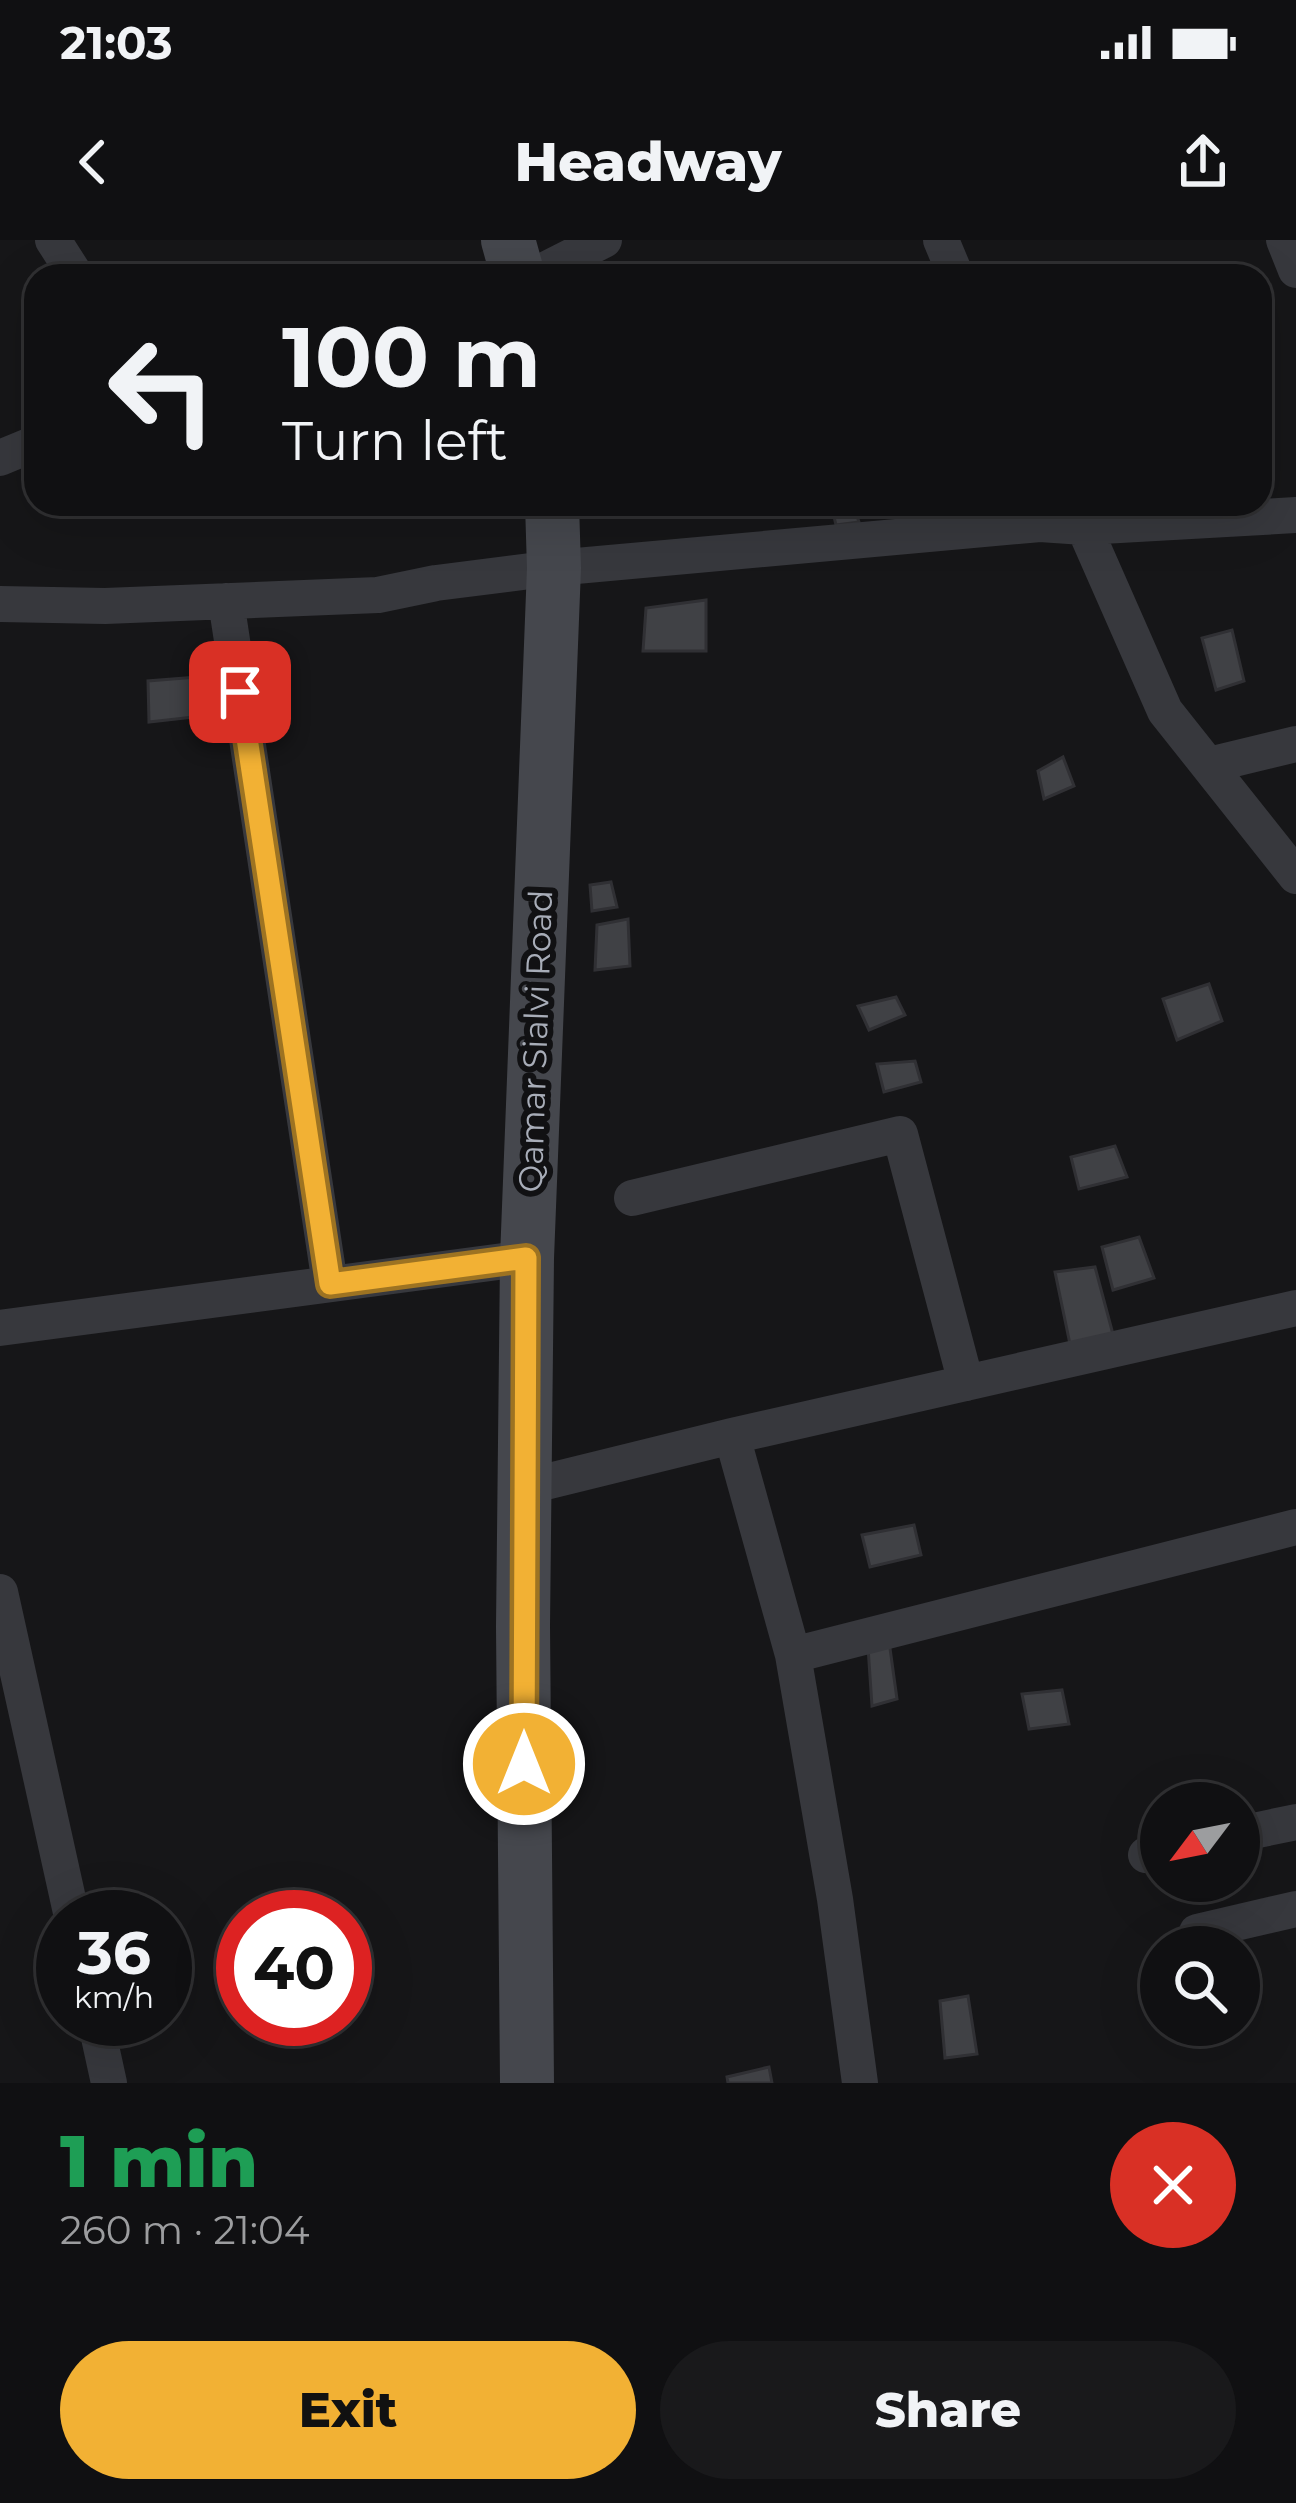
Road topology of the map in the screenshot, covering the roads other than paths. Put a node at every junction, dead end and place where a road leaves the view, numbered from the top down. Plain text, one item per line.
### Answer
1 (604, 240) edge
2 (1285, 240) edge
3 (557, 264) edge
4 (1296, 270) edge
5 (1296, 515) edge
6 (552, 516) edge
7 (1019, 516) edge
8 (1045, 516) edge
9 (1084, 526) junction
10 (554, 568) junction
11 (226, 601) junction
12 (0, 604) edge
13 (1296, 744) edge
14 (1209, 765) junction
15 (1296, 876) edge
16 (632, 1198) dead end
17 (526, 1258) junction
18 (330, 1284) junction
19 (1296, 1308) edge
20 (0, 1328) edge
21 (966, 1383) junction
22 (732, 1436) junction
23 (524, 1487) junction
24 (1296, 1527) edge
25 (0, 1592) edge
26 (794, 1655) junction
27 (1296, 1822) edge
28 (1260, 1830) edge
29 (67, 1890) edge
30 (1296, 1909) edge
31 (1223, 1926) edge
32 (101, 2046) edge
33 (110, 2083) edge
34 (527, 2083) edge
35 (860, 2083) edge

1 - 3 street
2 - 4 street
5 - 9 street
6 - 10 street, Qamar Sialvi Road
7 - 10 street
8 - 9 street
9 - 14 street
10 - 11 street
10 - 17 street, Qamar Sialvi Road
11 - 12 street
11 - 18 street
13 - 14 street
14 - 15 street
16 - 21 street
17 - 18 street
17 - 23 street, Qamar Sialvi Road
18 - 20 street
19 - 21 street
21 - 22 street
22 - 23 street
22 - 26 street
23 - 34 street, Qamar Sialvi Road
24 - 26 street
25 - 29 street
26 - 35 street
27 - 28 street
30 - 31 street
32 - 33 street

